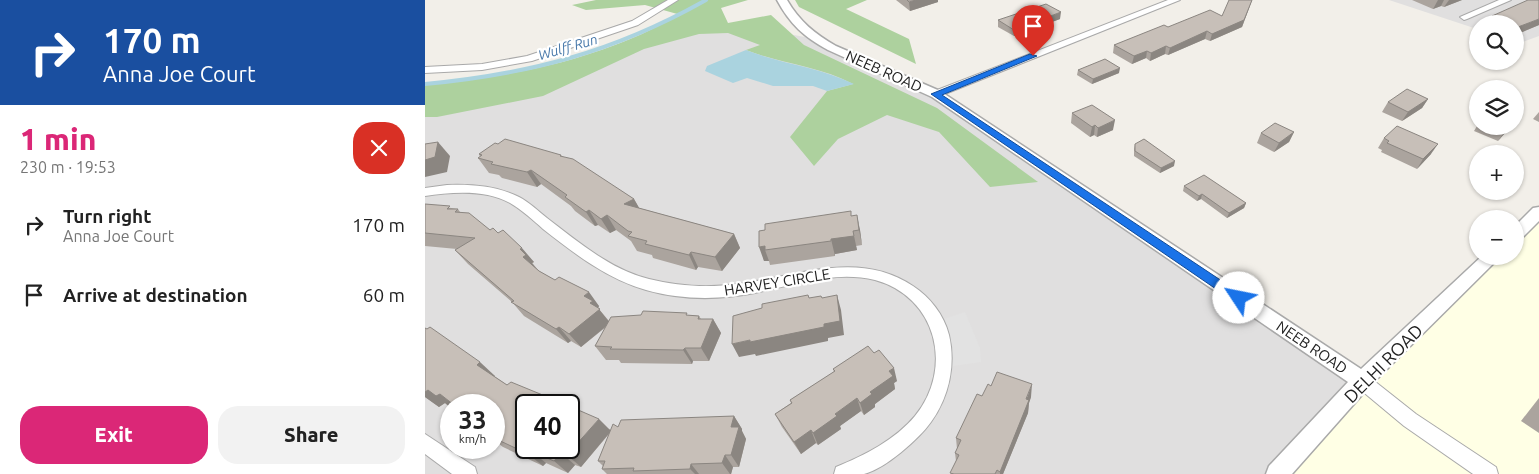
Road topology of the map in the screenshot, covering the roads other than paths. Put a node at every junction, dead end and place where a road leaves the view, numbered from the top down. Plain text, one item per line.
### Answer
1 (674, 0) edge
2 (782, 0) edge
3 (1176, 0) edge
4 (1507, 0) edge
5 (1464, 17) dead end
6 (425, 70) edge
7 (936, 94) junction
8 (425, 192) edge
9 (1539, 212) edge
10 (1524, 226) edge
11 (1484, 265) edge
12 (1362, 381) junction
13 (425, 443) edge
14 (468, 474) edge
15 (843, 474) edge
16 (1277, 474) edge
17 (1489, 474) edge

1 - 6 street
2 - 7 street, NEEB ROAD
3 - 7 street
4 - 5 street
7 - 12 street, NEEB ROAD
8 - 15 street, HARVEY CIRCLE
9 - 10 street
11 - 12 street, DELHI ROAD
12 - 16 street, DELHI ROAD
12 - 17 street, NEEB ROAD
13 - 14 street

